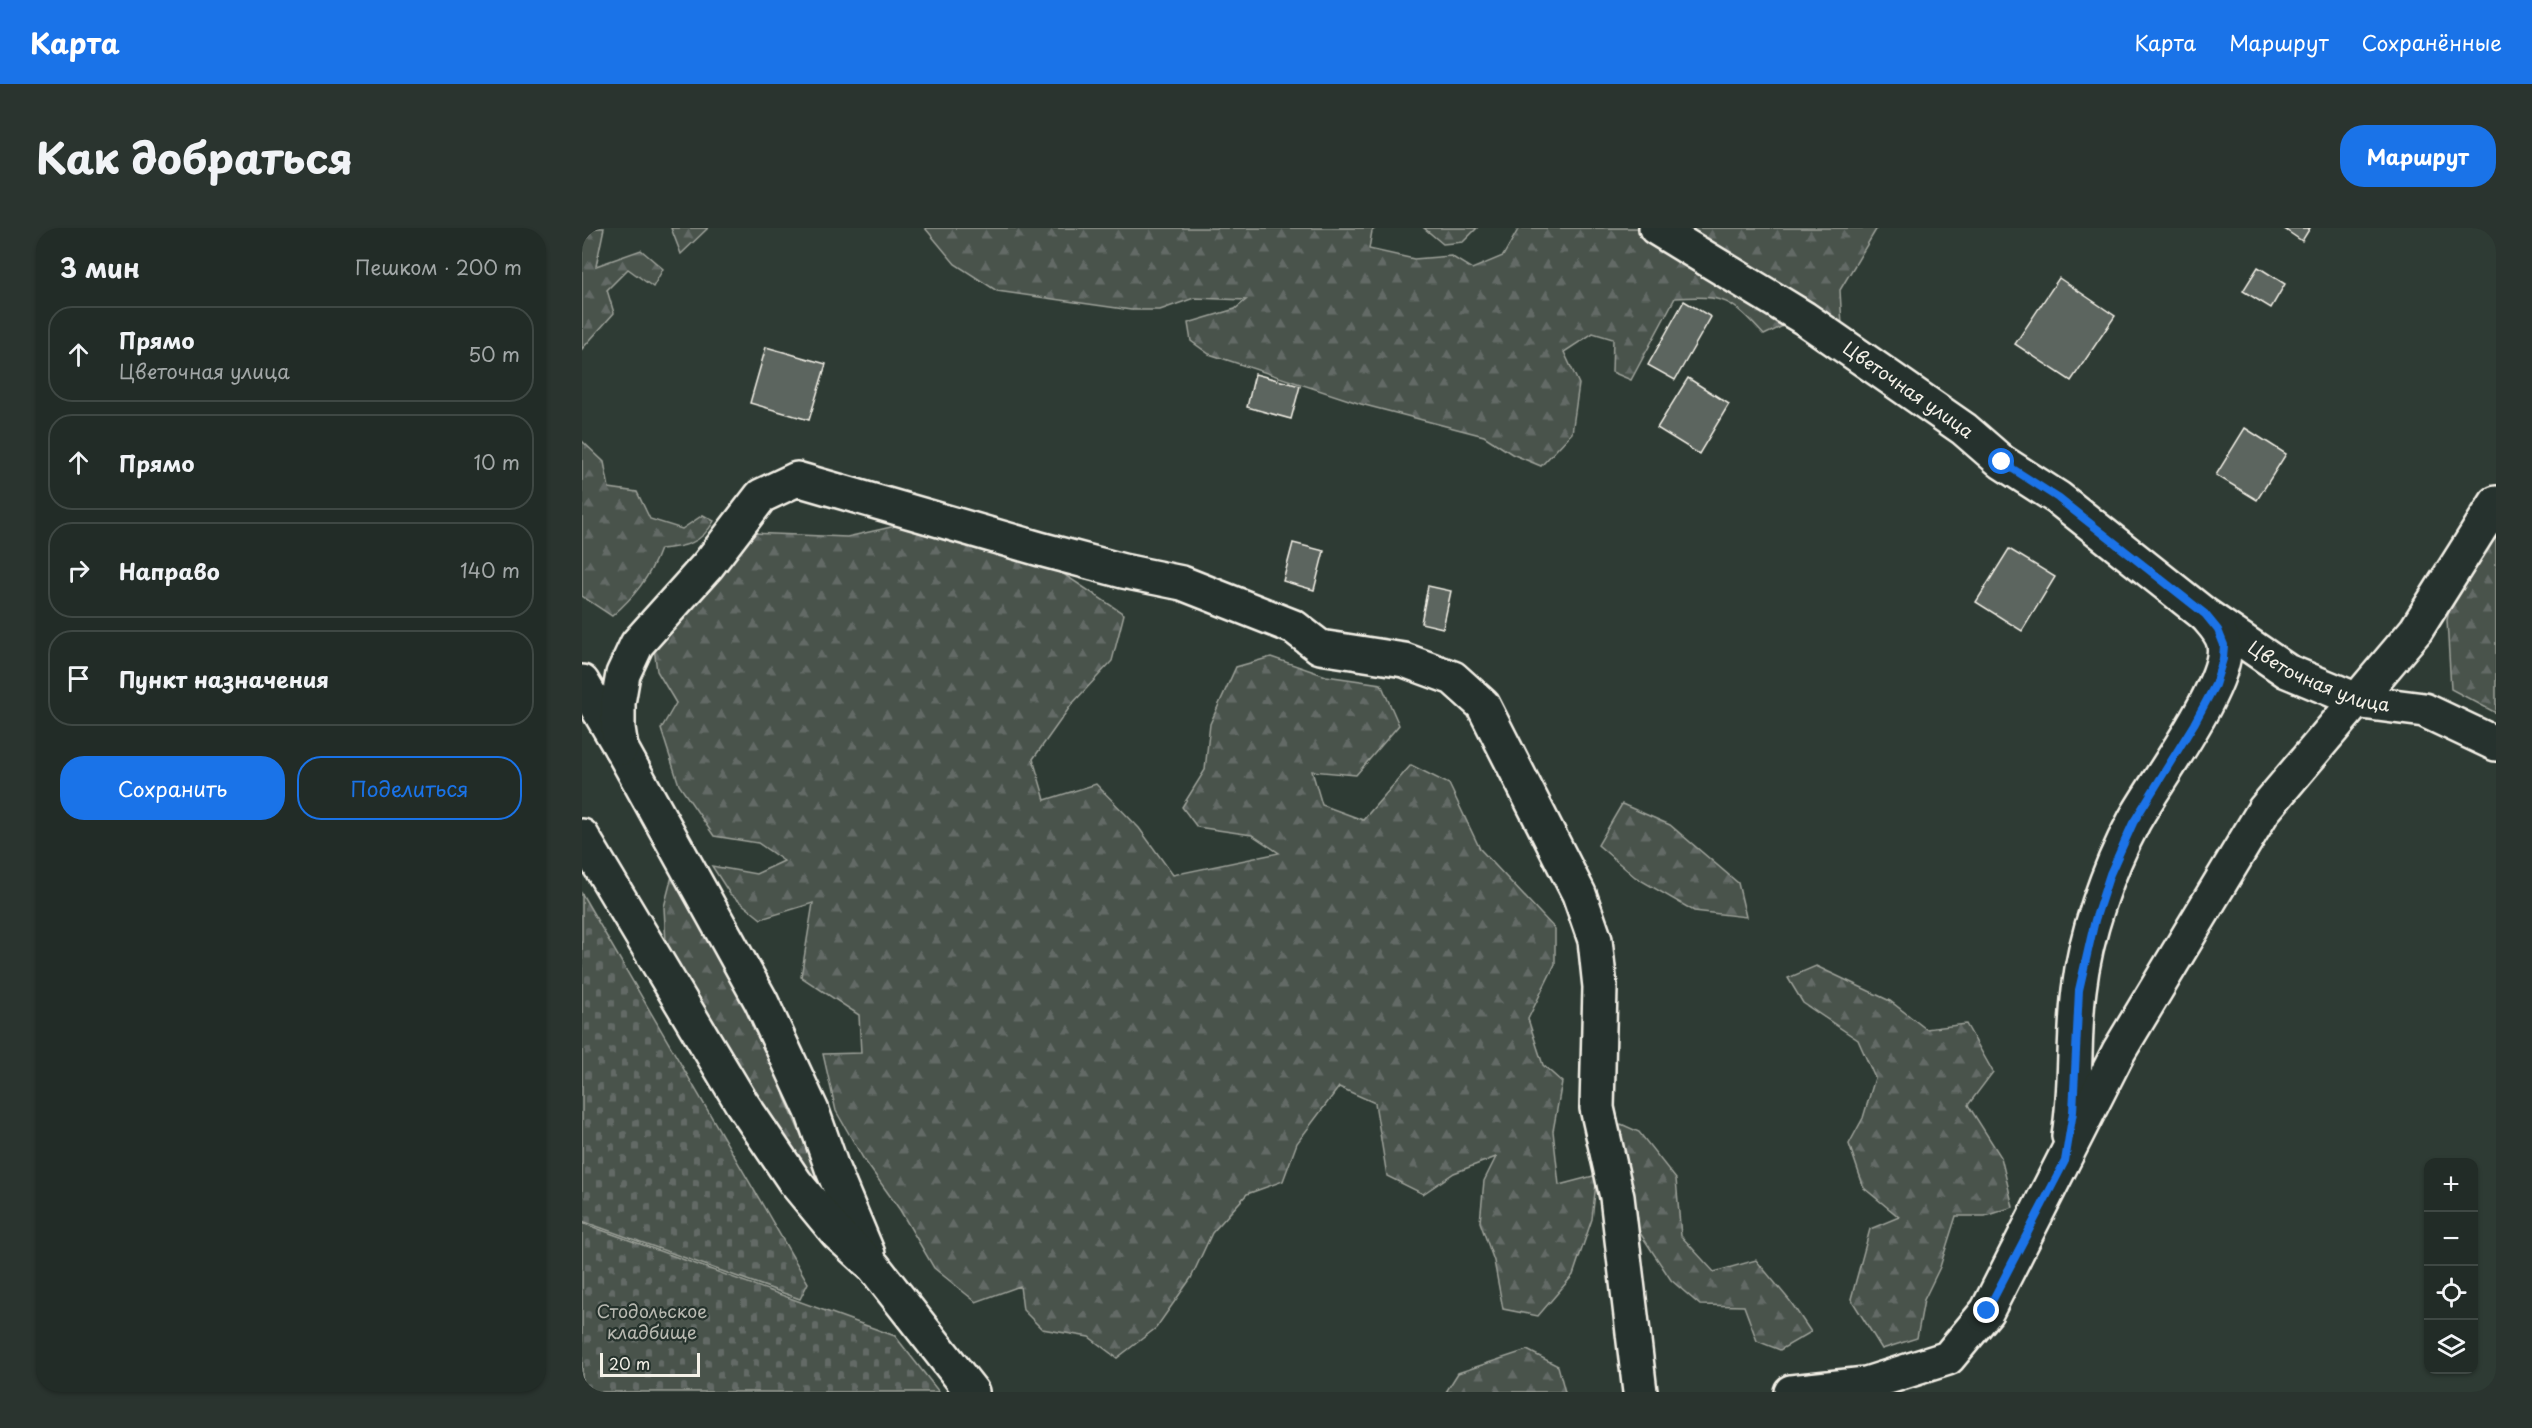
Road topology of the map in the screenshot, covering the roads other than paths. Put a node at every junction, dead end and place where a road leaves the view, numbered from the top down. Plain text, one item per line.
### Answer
1 (1656, 228) edge
2 (2496, 502) edge
3 (2205, 614) junction
4 (582, 682) edge
5 (2355, 700) junction
6 (2496, 744) edge
7 (621, 748) junction
8 (582, 836) edge
9 (2065, 1161) junction
10 (874, 1267) junction
11 (1788, 1391) edge
12 (972, 1392) edge
13 (1640, 1392) edge

1 - 3 street, Цветочная улица
2 - 5 street
3 - 5 street, Цветочная улица
3 - 9 street
4 - 7 street
5 - 6 street, Цветочная улица
5 - 9 street
7 - 10 street
7 - 13 street
8 - 10 street
9 - 11 street
10 - 12 street

